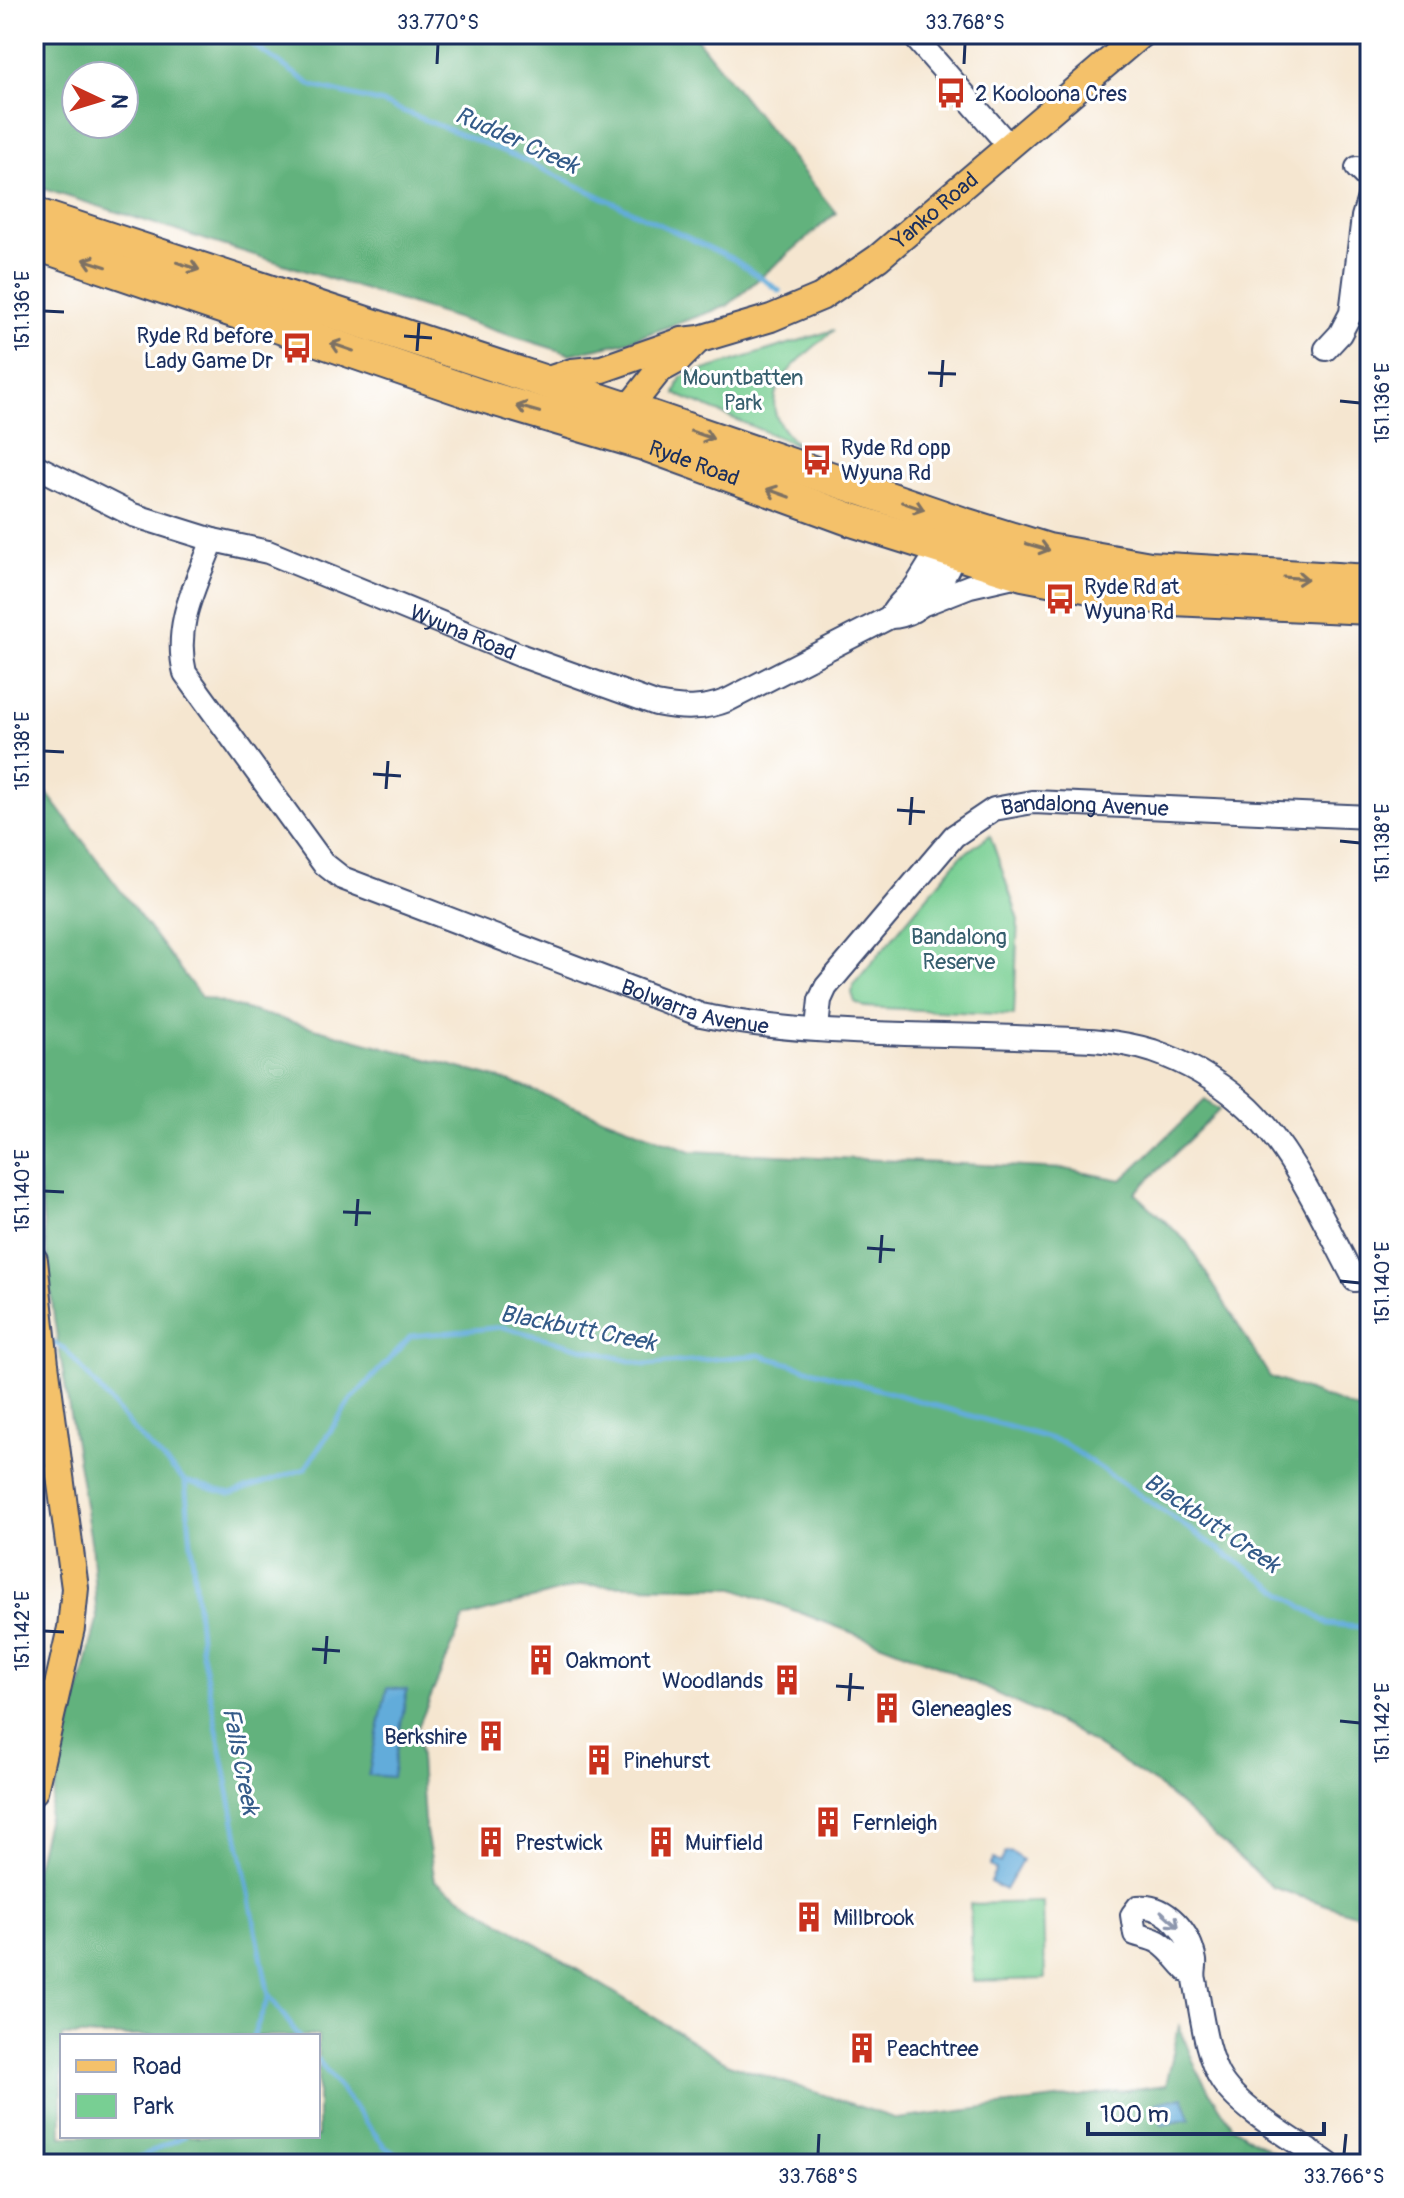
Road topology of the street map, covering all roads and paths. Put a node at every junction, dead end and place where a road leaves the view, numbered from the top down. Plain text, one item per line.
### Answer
1 (912, 34) edge
2 (1141, 34) edge
3 (1010, 147) junction
4 (1370, 194) edge
5 (34, 214) edge
6 (34, 243) edge
7 (700, 339) junction
8 (657, 349) junction
9 (1326, 349) dead end
10 (542, 382) junction
11 (615, 415) junction
12 (34, 465) edge
13 (213, 540) junction
14 (952, 542) junction
15 (1023, 574) junction
16 (1370, 581) edge
17 (924, 604) junction
18 (1370, 608) edge
19 (890, 617) junction
20 (1370, 817) edge
21 (817, 1028) junction
22 (34, 1260) edge
23 (1355, 1280) dead end
24 (34, 1791) edge
25 (1194, 1976) dead end
26 (1329, 2164) edge

1 - 3 street
2 - 3 main road, Yanko Road
3 - 7 main road, Yanko Road
4 - 9 street
5 -> 10 highway, Ryde Road
11 -> 6 highway, Ryde Road
7 - 8 main road, Yanko Road
7 - 11 main road, Yanko Road
8 - 10 main road, Yanko Road
8 - 11 main road
10 - 11 highway, Ryde Road
11 - 14 highway, Ryde Road
12 - 13 street, Wyuna Road
13 - 19 street, Wyuna Road
13 - 21 street, Bolwarra Avenue
14 - 15 highway, Ryde Road
14 -> 16 highway, Ryde Road
14 - 17 street
14 - 19 street, Wyuna Road
15 - 17 street, Wyuna Road
15 - 18 highway, Ryde Road
17 - 19 street, Wyuna Road
20 - 21 street, Bandalong Avenue
21 - 23 street, Bolwarra Avenue
22 - 24 main road
25 - 26 street

